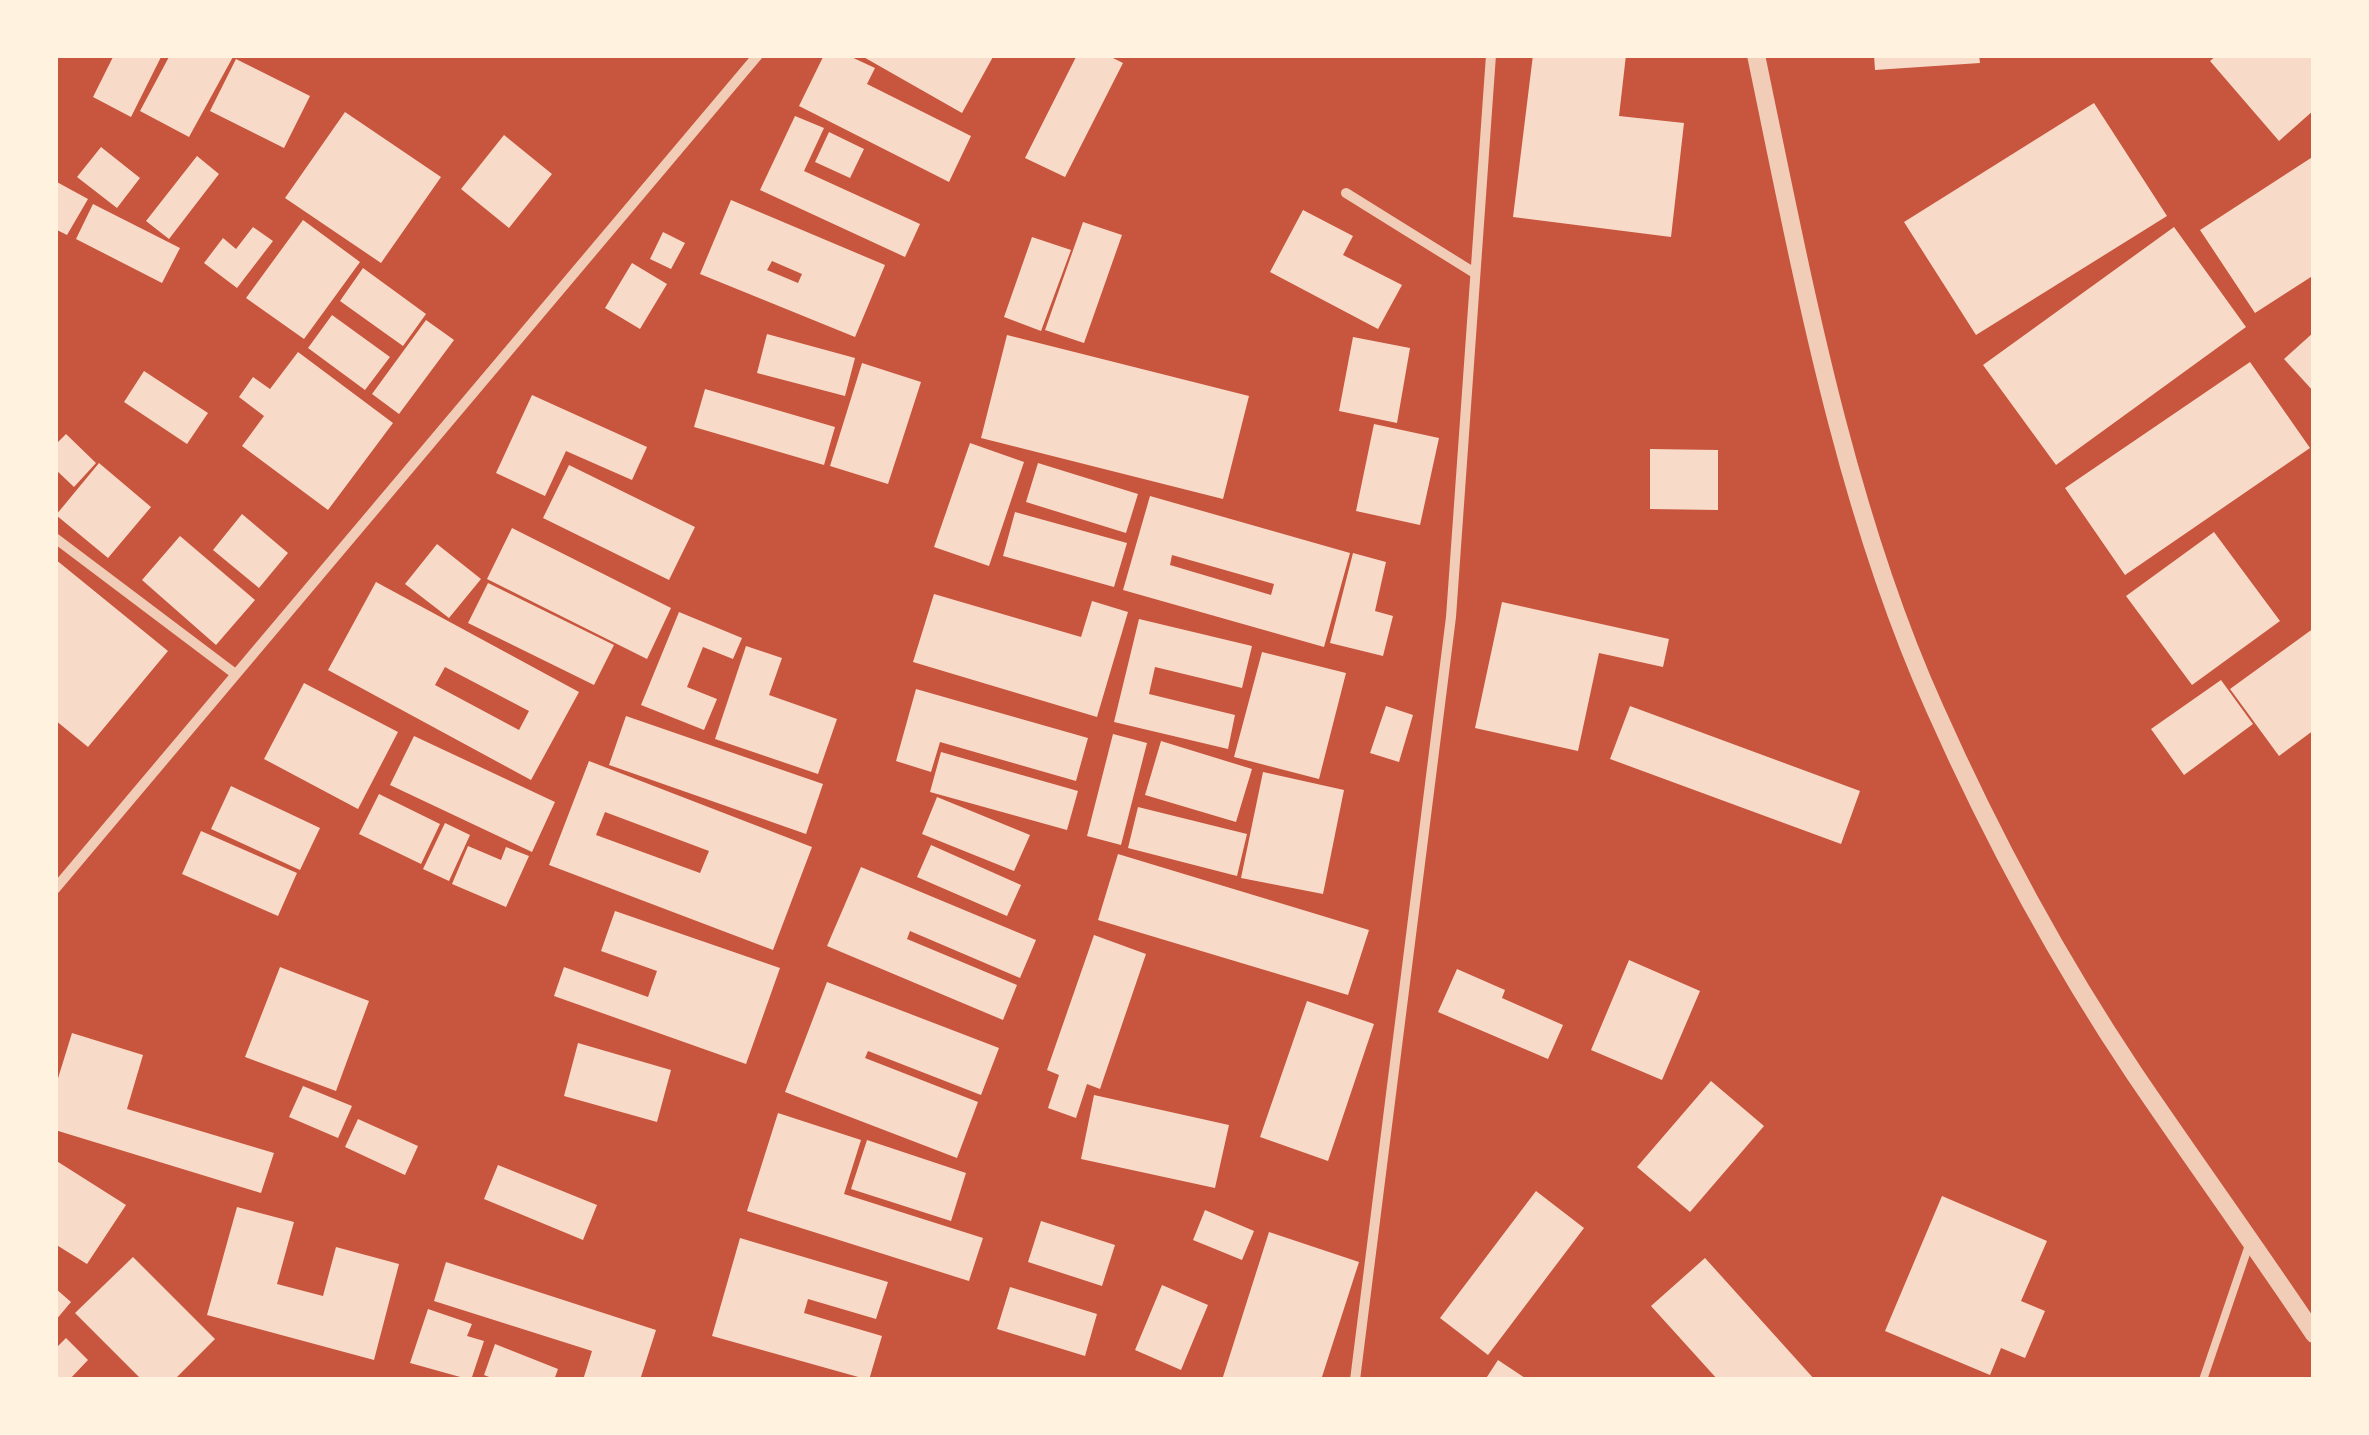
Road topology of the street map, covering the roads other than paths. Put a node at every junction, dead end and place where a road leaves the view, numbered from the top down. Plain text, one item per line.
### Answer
1 (758, 55) edge
2 (1491, 55) edge
3 (1756, 55) edge
4 (1346, 193) dead end
5 (1474, 272) junction
6 (55, 538) edge
7 (234, 673) junction
8 (55, 889) edge
9 (2251, 1239) junction
10 (2314, 1334) edge
11 (1355, 1380) edge
12 (2203, 1380) edge

1 - 7 street
2 - 5 street
3 - 9 street
4 - 5 street
5 - 11 street
6 - 7 street
7 - 8 street
9 - 10 street
9 - 12 lane

